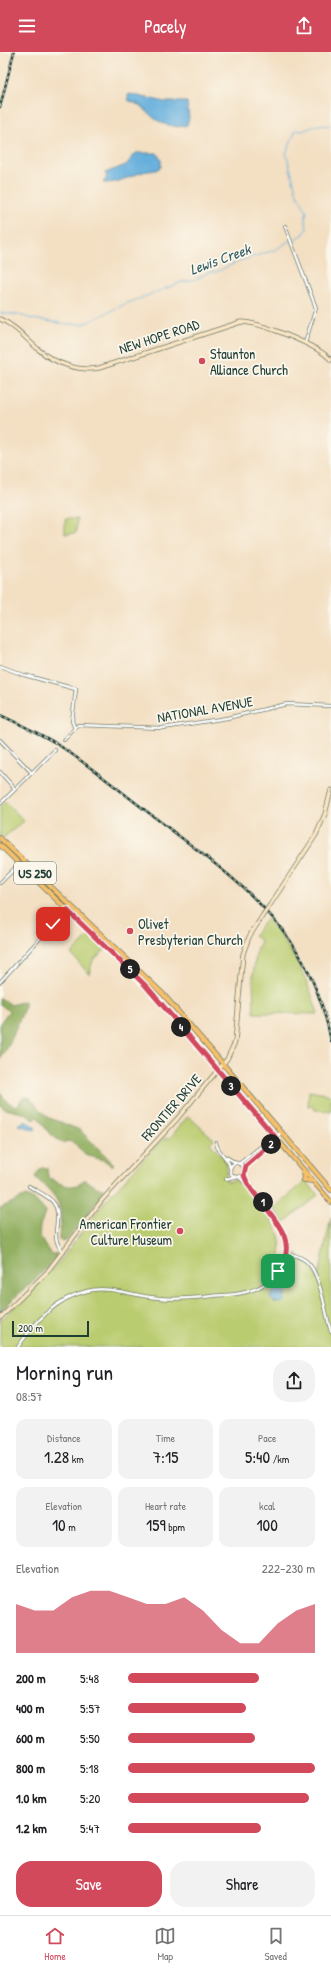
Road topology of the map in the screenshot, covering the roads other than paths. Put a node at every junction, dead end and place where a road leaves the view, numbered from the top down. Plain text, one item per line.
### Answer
1 (285, 226) dead end
2 (0, 319) edge
3 (304, 344) junction
4 (331, 360) edge
5 (0, 666) edge
6 (331, 706) edge
7 (75, 729) junction
8 (0, 740) edge
9 (64, 740) dead end
10 (55, 750) dead end
11 (0, 772) edge
12 (32, 773) junction
13 (15, 789) junction
14 (331, 790) edge
15 (0, 804) edge
16 (0, 838) edge
17 (0, 845) edge
18 (20, 863) junction
19 (0, 883) edge
20 (69, 908) junction
21 (0, 982) edge
22 (223, 1064) junction
23 (218, 1070) junction
24 (281, 1132) junction
25 (275, 1137) junction
26 (216, 1142) dead end
27 (226, 1157) junction
28 (238, 1164) junction
29 (230, 1171) junction
30 (244, 1171) junction
31 (237, 1177) junction
32 (29, 1186) dead end
33 (250, 1188) junction
34 (331, 1190) edge
35 (331, 1202) edge
36 (63, 1252) junction
37 (285, 1252) junction
38 (0, 1318) edge
39 (331, 1332) edge
40 (18, 1347) edge

1 - 3 street
2 - 3 street, NEW HOPE ROAD
3 - 4 street, NEW HOPE ROAD
5 - 7 street
6 - 7 street, NATIONAL AVENUE
7 - 9 street
8 - 12 street
10 - 12 street
11 - 13 street
12 - 13 street
13 - 15 street
14 - 22 street, FRONTIER DRIVE, bridge
16 - 18 main road, US 250
17 - 18 main road, US 250
18 - 19 street
18 - 20 main road, US 250
20 - 21 street
20 - 22 main road, US 250
20 - 23 main road, US 250
22 - 23 street, FRONTIER DRIVE
22 - 24 main road, US 250
23 - 25 main road, US 250
23 - 36 street, FRONTIER DRIVE
24 - 25 street
24 - 34 main road, US 250
25 - 28 street
25 - 30 street
25 - 35 main road, US 250
26 - 27 street
27 - 28 street
27 - 29 street
28 - 29 street
28 - 30 street
29 - 31 street
29 - 31 street
30 - 31 street
30 - 33 street
31 - 33 street
32 - 36 street
33 - 37 street
36 - 38 street, FRONTIER DRIVE
37 - 39 street
37 - 40 street

